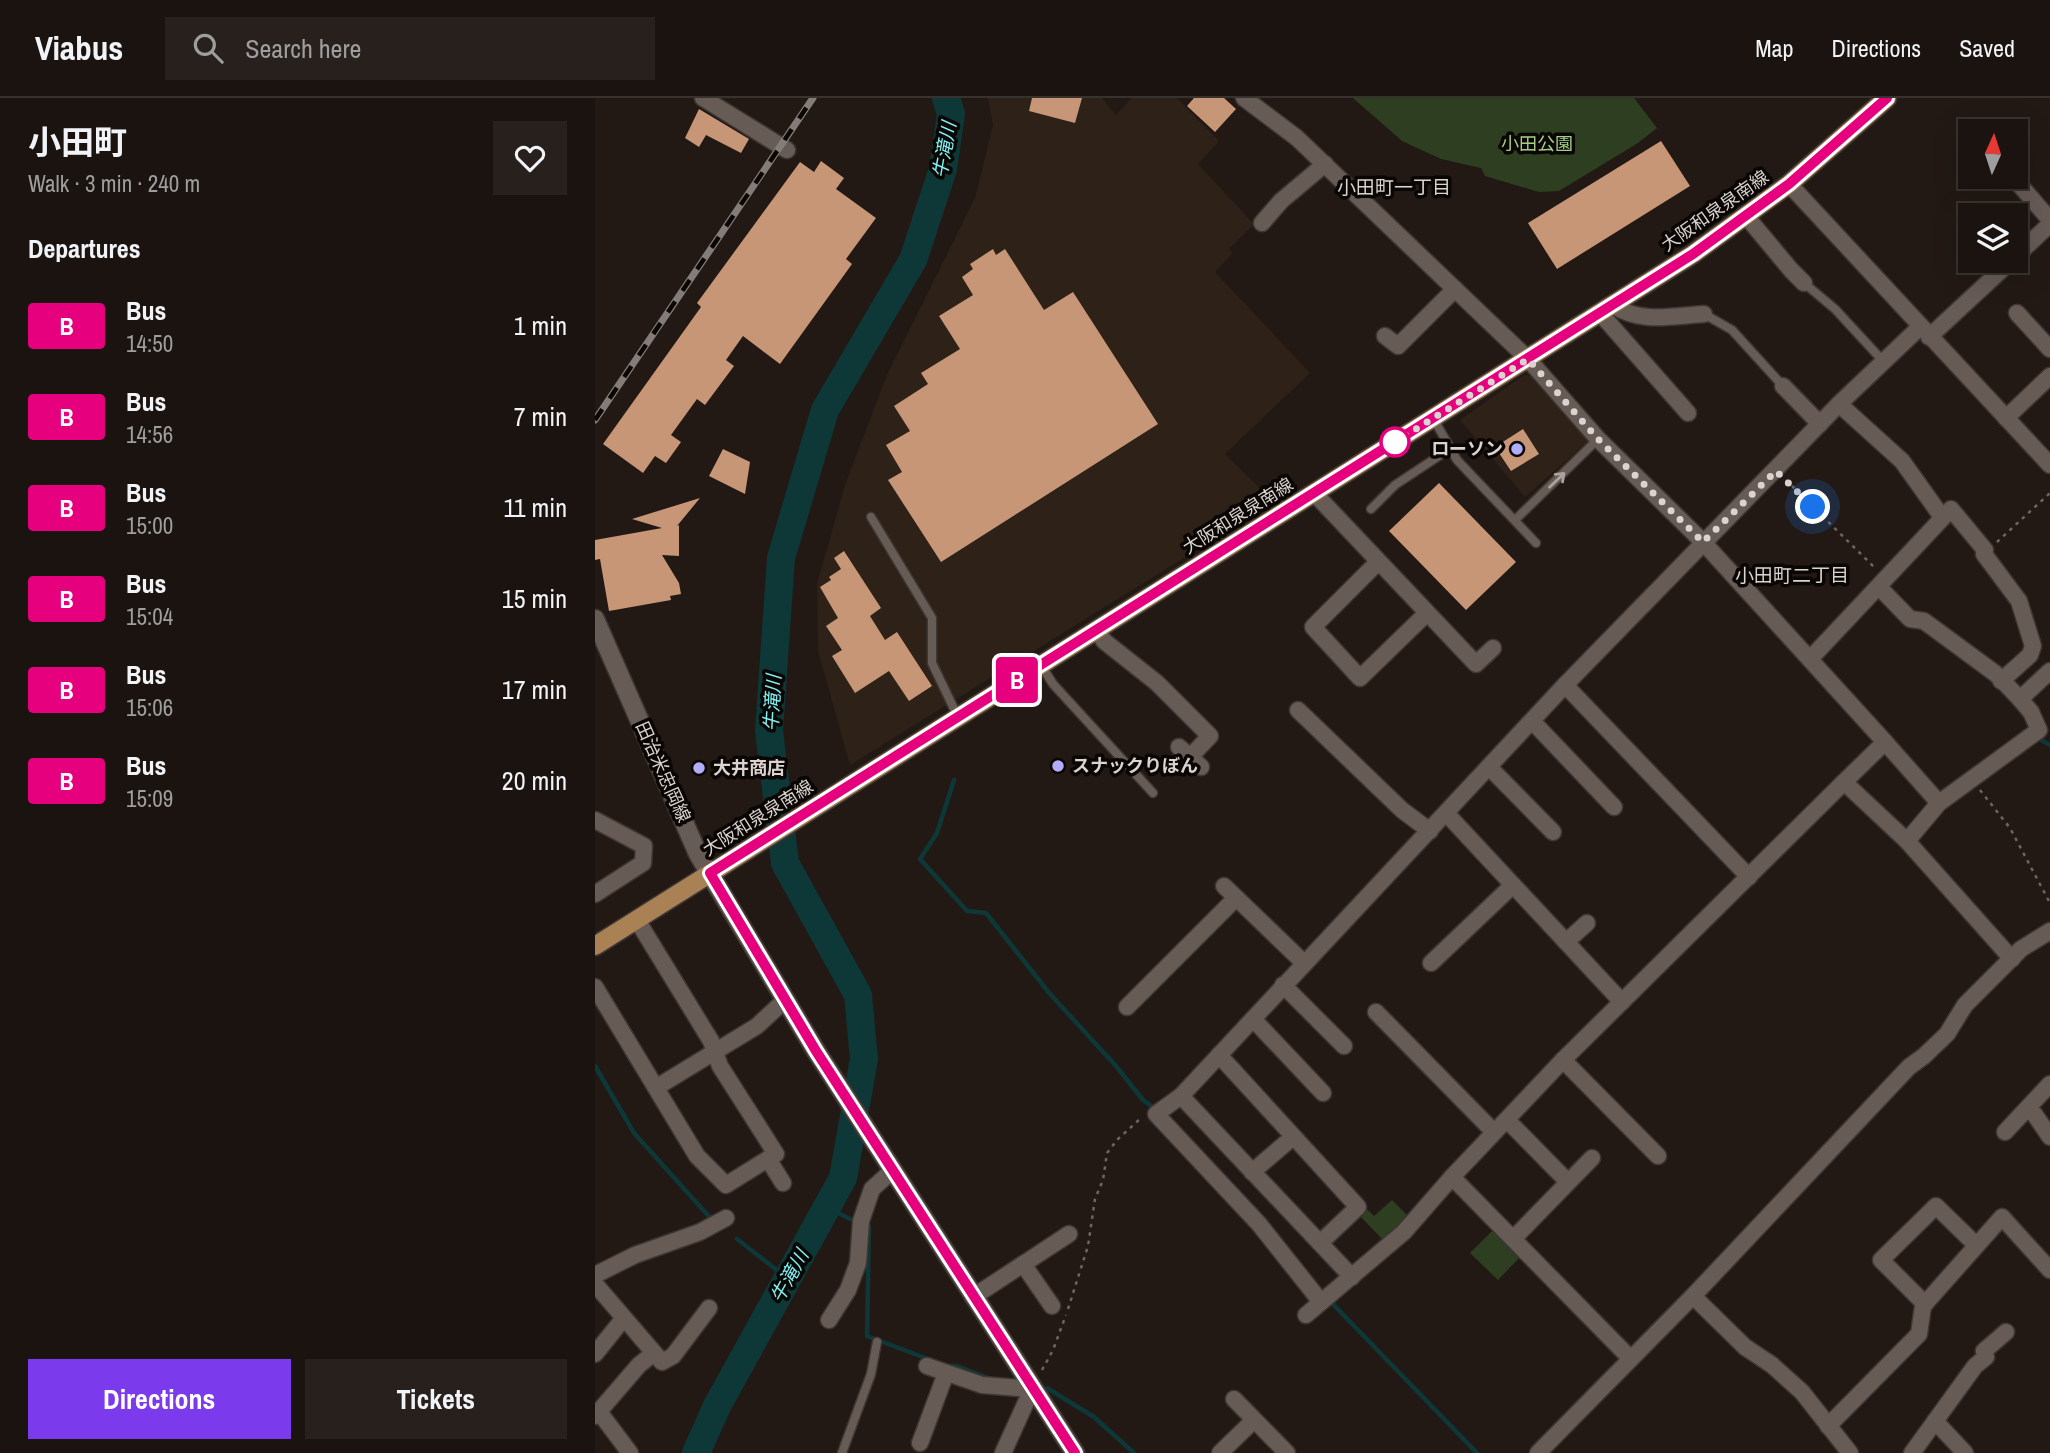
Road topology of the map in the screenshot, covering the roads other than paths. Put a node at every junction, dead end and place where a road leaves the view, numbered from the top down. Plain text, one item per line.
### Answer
1 (703, 98) edge
2 (1244, 98) edge
3 (1887, 98) edge
4 (786, 150) dead end
5 (1325, 164) junction
6 (1789, 184) junction
7 (2023, 189) edge
8 (1746, 216) junction
9 (2050, 222) edge
10 (1262, 223) dead end
11 (2028, 244) edge
12 (1996, 273) edge
13 (1804, 282) joint
14 (1455, 289) junction
15 (1606, 309) junction
16 (2017, 313) dead end
17 (1704, 314) joint
18 (1925, 332) junction
19 (1385, 336) dead end
20 (2050, 349) edge
21 (1528, 359) junction
22 (1883, 361) junction
23 (2049, 379) edge
24 (1783, 386) joint
25 (1839, 404) junction
26 (1688, 413) dead end
27 (1433, 418) junction
28 (2006, 418) junction
29 (1820, 424) junction
30 (1598, 439) junction
31 (1451, 449) junction
32 (2050, 465) edge
33 (1314, 493) junction
34 (1371, 509) dead end
35 (871, 517) dead end
36 (1942, 517) junction
37 (1515, 520) junction
38 (1536, 542) dead end
39 (1703, 542) junction
40 (1378, 562) junction
41 (1883, 583) junction
42 (1427, 613) junction
43 (595, 619) edge
44 (1097, 630) junction
45 (1493, 648) dead end
46 (1810, 659) junction
47 (1041, 664) junction
48 (2050, 671) edge
49 (2001, 681) junction
50 (1565, 685) junction
51 (2019, 699) junction
52 (1299, 710) dead end
53 (958, 717) junction
54 (1533, 722) junction
55 (2045, 734) edge
56 (1885, 742) junction
57 (1190, 757) dead end
58 (1490, 768) junction
59 (1590, 781) junction
60 (1844, 782) junction
61 (1153, 793) dead end
62 (1577, 793) dead end
63 (1939, 803) junction
64 (1614, 807) dead end
65 (1446, 813) junction
66 (595, 820) edge
67 (1430, 831) junction
68 (1553, 832) dead end
69 (1907, 841) junction
70 (710, 873) junction
71 (1749, 877) junction
72 (1513, 885) junction
73 (1224, 886) dead end
74 (595, 894) edge
75 (1236, 898) junction
76 (637, 920) junction
77 (1587, 923) dead end
78 (1180, 929) dead end
79 (2050, 931) edge
80 (1193, 941) junction
81 (1566, 942) junction
82 (595, 946) edge
83 (2012, 959) junction
84 (1304, 963) junction
85 (1431, 963) dead end
86 (1130, 979) dead end
87 (1283, 985) junction
88 (595, 987) edge
89 (1143, 991) junction
90 (785, 1000) junction
91 (1622, 1002) junction
92 (1127, 1007) dead end
93 (1376, 1012) dead end
94 (1254, 1019) junction
95 (1344, 1046) dead end
96 (716, 1052) junction
97 (1219, 1055) junction
98 (1563, 1060) junction
99 (2050, 1084) edge
100 (657, 1087) junction
101 (1323, 1093) dead end
102 (1181, 1096) junction
103 (2027, 1109) junction
104 (1507, 1120) junction
105 (1494, 1132) junction
106 (2005, 1132) dead end
107 (1293, 1137) junction
108 (2050, 1137) edge
109 (1658, 1156) dead end
110 (1592, 1157) dead end
111 (768, 1159) junction
112 (893, 1170) junction
113 (1252, 1172) junction
114 (1452, 1177) junction
115 (1568, 1182) junction
116 (783, 1183) dead end
117 (726, 1218) dead end
118 (1069, 1234) dead end
119 (1513, 1239) junction
120 (1320, 1243) junction
121 (1976, 1245) junction
122 (1023, 1264) junction
123 (2050, 1270) edge
124 (595, 1275) edge
125 (1352, 1277) junction
126 (595, 1284) edge
127 (1693, 1296) junction
128 (973, 1297) junction
129 (1326, 1298) junction
130 (1925, 1304) junction
131 (1052, 1306) dead end
132 (709, 1308) dead end
133 (1306, 1315) dead end
134 (624, 1318) junction
135 (829, 1320) dead end
136 (1996, 1334) dead end
137 (877, 1342) dead end
138 (654, 1353) junction
139 (595, 1354) edge
140 (1630, 1358) junction
141 (927, 1366) dead end
142 (946, 1373) junction
143 (1032, 1389) junction
144 (1234, 1399) dead end
145 (597, 1415) edge
146 (1254, 1420) junction
147 (1935, 1421) junction
148 (1828, 1426) junction
149 (920, 1443) dead end
150 (630, 1453) edge
151 (842, 1453) edge
152 (1003, 1453) edge
153 (1075, 1453) edge
154 (1220, 1453) edge
155 (1287, 1453) edge
156 (1538, 1453) edge
157 (1850, 1453) edge
158 (1912, 1453) edge
159 (1965, 1453) edge

1 - 4 street
2 - 5 street
3 - 6 main road, 大阪和泉泉南線
5 - 10 street
5 - 14 street
6 - 8 main road, 大阪和泉泉南線
6 - 18 street
7 - 9 street
8 - 13 street
8 - 15 main road, 大阪和泉泉南線
9 - 11 street
12 - 18 street
13 - 22 lane
14 - 19 street
14 - 21 street
15 - 17 street
15 - 21 main road, 大阪和泉泉南線
15 - 26 street
16 - 20 street
17 - 24 lane
18 - 22 street
18 - 28 street
21 - 27 main road, 大阪和泉泉南線
21 - 30 street
22 - 25 street
23 - 28 street
24 - 29 street
25 - 29 street
25 - 36 street
27 - 31 lane
27 - 33 main road, 大阪和泉泉南線
28 - 32 street
29 - 39 street
37 -> 30 lane
30 - 39 street
31 - 34 lane
31 - 37 lane
33 - 40 street
33 - 44 main road, 大阪和泉泉南線
35 - 53 lane
36 - 41 street
36 - 49 street
37 - 38 lane
39 - 46 street
39 - 50 street
40 - 42 street
40 - 42 street
41 - 46 street
41 - 49 street
42 - 45 street
43 - 70 main road, 田治米忠岡線
44 - 47 main road, 大阪和泉泉南線
44 - 57 street
46 - 56 street
47 - 53 main road, 大阪和泉泉南線
47 - 61 lane
48 - 51 street
49 - 51 street
50 - 54 street
50 - 71 street
51 - 55 street
52 - 67 street
53 - 70 main road, 大阪和泉泉南線
54 - 58 street
54 - 59 street
55 - 63 street
56 - 60 street
56 - 63 street
58 - 65 street
58 - 68 street
59 - 62 street
59 - 64 street
60 - 69 street
60 - 71 street
63 - 69 street
65 - 67 street
65 - 72 street
66 - 74 street
67 - 84 street
69 - 83 street
70 - 76 main road, 大阪和泉泉南線
70 - 90 main road, 田治米忠岡線
71 - 91 street
72 - 81 street
72 - 85 street
73 - 75 street
75 - 80 street
75 - 84 street
76 - 82 main road, 大阪和泉泉南線
76 - 96 street
77 - 81 street
78 - 80 street
79 - 83 street
80 - 89 street
81 - 91 street
83 - 127 street
84 - 87 street
86 - 89 street
87 - 94 street
87 - 95 street
88 - 100 street
89 - 92 street
90 - 96 street
90 - 112 main road, 田治米忠岡線
91 - 98 street
93 - 105 street
94 - 97 street
94 - 101 street
96 - 100 street
96 - 111 street
97 - 102 street
97 - 107 street
98 - 104 street
98 - 109 street
99 - 103 street
100 - 111 street
102 - 113 street
102 - 129 street
103 - 106 street
103 - 108 street
104 - 105 street
104 - 115 street
105 - 114 street
107 - 113 street
107 - 120 street
110 - 115 street
111 - 116 street
112 - 128 main road, 田治米忠岡線
112 - 135 street
113 - 120 street
114 - 119 street
114 - 125 street
115 - 119 street
117 - 124 street
118 - 122 street
119 - 140 street
120 - 125 street
121 - 123 street
121 - 130 street
121 - 130 street
122 - 128 street
122 - 131 street
125 - 129 street
126 - 134 street
127 - 140 street
127 - 148 street
128 - 143 main road, 田治米忠岡線
129 - 133 street
130 - 148 street
132 - 138 street
134 - 138 street
134 - 139 street
136 - 147 street
137 - 151 lane
138 - 145 street
140 - 156 street
141 - 142 street
142 - 143 street
142 - 149 street
143 - 152 street
143 - 153 main road, 田治米忠岡線
144 - 146 street
145 - 150 street
146 - 154 street
146 - 155 street
147 - 158 street
147 - 159 street
148 - 157 street

